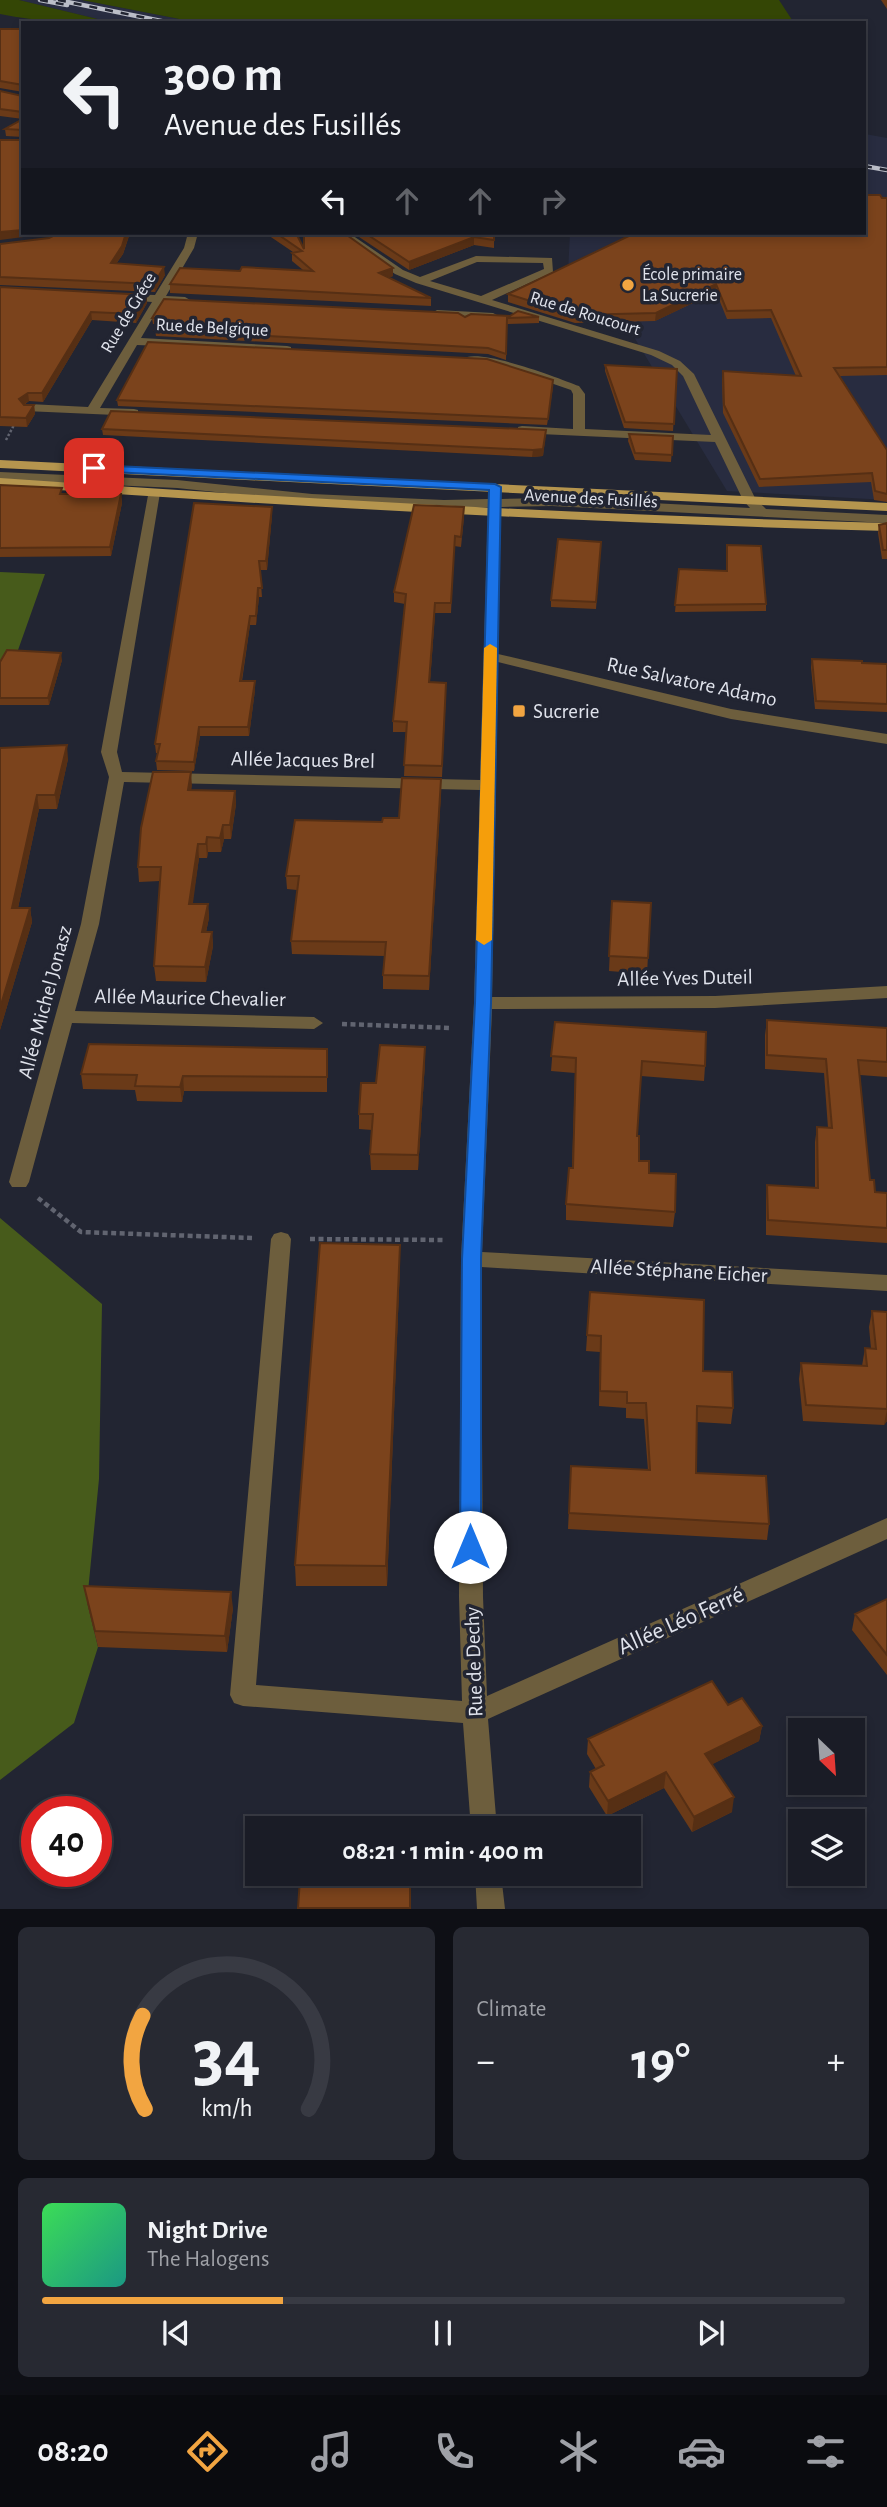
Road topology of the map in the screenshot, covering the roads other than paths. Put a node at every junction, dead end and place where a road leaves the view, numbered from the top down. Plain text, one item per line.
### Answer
1 (192, 235) edge
2 (346, 235) edge
3 (420, 281) junction
4 (119, 297) edge
5 (158, 299) junction
6 (482, 300) junction
7 (200, 301) edge
8 (421, 312) edge
9 (537, 317) junction
10 (132, 341) junction
11 (298, 350) edge
12 (451, 358) edge
13 (29, 408) edge
14 (92, 411) junction
15 (148, 413) edge
16 (509, 430) edge
17 (579, 433) junction
18 (720, 439) junction
19 (0, 464) edge
20 (0, 473) edge
21 (0, 482) edge
22 (155, 492) junction
23 (494, 500) junction
24 (756, 507) junction
25 (887, 507) edge
26 (887, 514) edge
27 (887, 519) edge
28 (792, 523) junction
29 (887, 527) edge
30 (490, 656) junction
31 (887, 739) edge
32 (117, 777) junction
33 (487, 785) junction
34 (887, 992) edge
35 (483, 1003) junction
36 (65, 1017) junction
37 (314, 1023) road end
38 (19, 1182) road end
39 (281, 1239) road end
40 (472, 1249) junction
41 (887, 1283) edge
42 (887, 1528) edge
43 (475, 1713) junction
44 (483, 1816) edge
45 (489, 1886) edge
46 (491, 1909) edge

1 - 5 street, Rue de Gréce
2 - 3 street, Rue de Roucourt
3 - 6 street, Rue de Roucourt
3 - 6 street
4 - 5 street
5 - 7 street
5 - 10 street, Rue de Gréce
6 - 9 street, Rue de Roucourt
8 - 9 street
9 - 18 street, Rue de Roucourt
10 - 11 street, Rue de Belgique
10 - 14 street, Rue de Gréce
12 - 17 street
13 - 14 street
14 - 15 street
16 - 17 street
17 - 18 street
18 - 24 street, Rue de Roucourt
19 - 23 main road, Avenue des Fusillés
20 - 23 street
21 - 22 main road, Avenue des Fusillés
22 - 23 main road, Avenue des Fusillés
22 - 32 street, Allée Michel Jonasz
23 - 24 main road, Avenue des Fusillés
23 - 24 street
23 - 28 main road, Avenue des Fusillés
23 - 30 street, Rue de Dechy
24 - 25 main road, Avenue des Fusillés
24 - 26 street
24 - 27 street
24 - 28 street
28 - 29 main road, Avenue des Fusillés
30 - 31 street, Rue Salvatore Adamo
30 - 33 street, Rue de Dechy
32 - 33 street, Allée Jacques Brel
32 - 36 street, Allée Michel Jonasz
33 - 35 street, Rue de Dechy
34 - 35 street, Allée Yves Duteil
35 - 40 street, Rue de Dechy
36 - 37 street, Allée Maurice Chevalier
36 - 38 street, Allée Michel Jonasz
39 - 43 street
40 - 41 street, Allée Stéphane Eicher
40 - 43 street, Rue de Dechy
42 - 43 street, Allée Léo Ferré
43 - 44 street, Rue de Dechy
45 - 46 street

